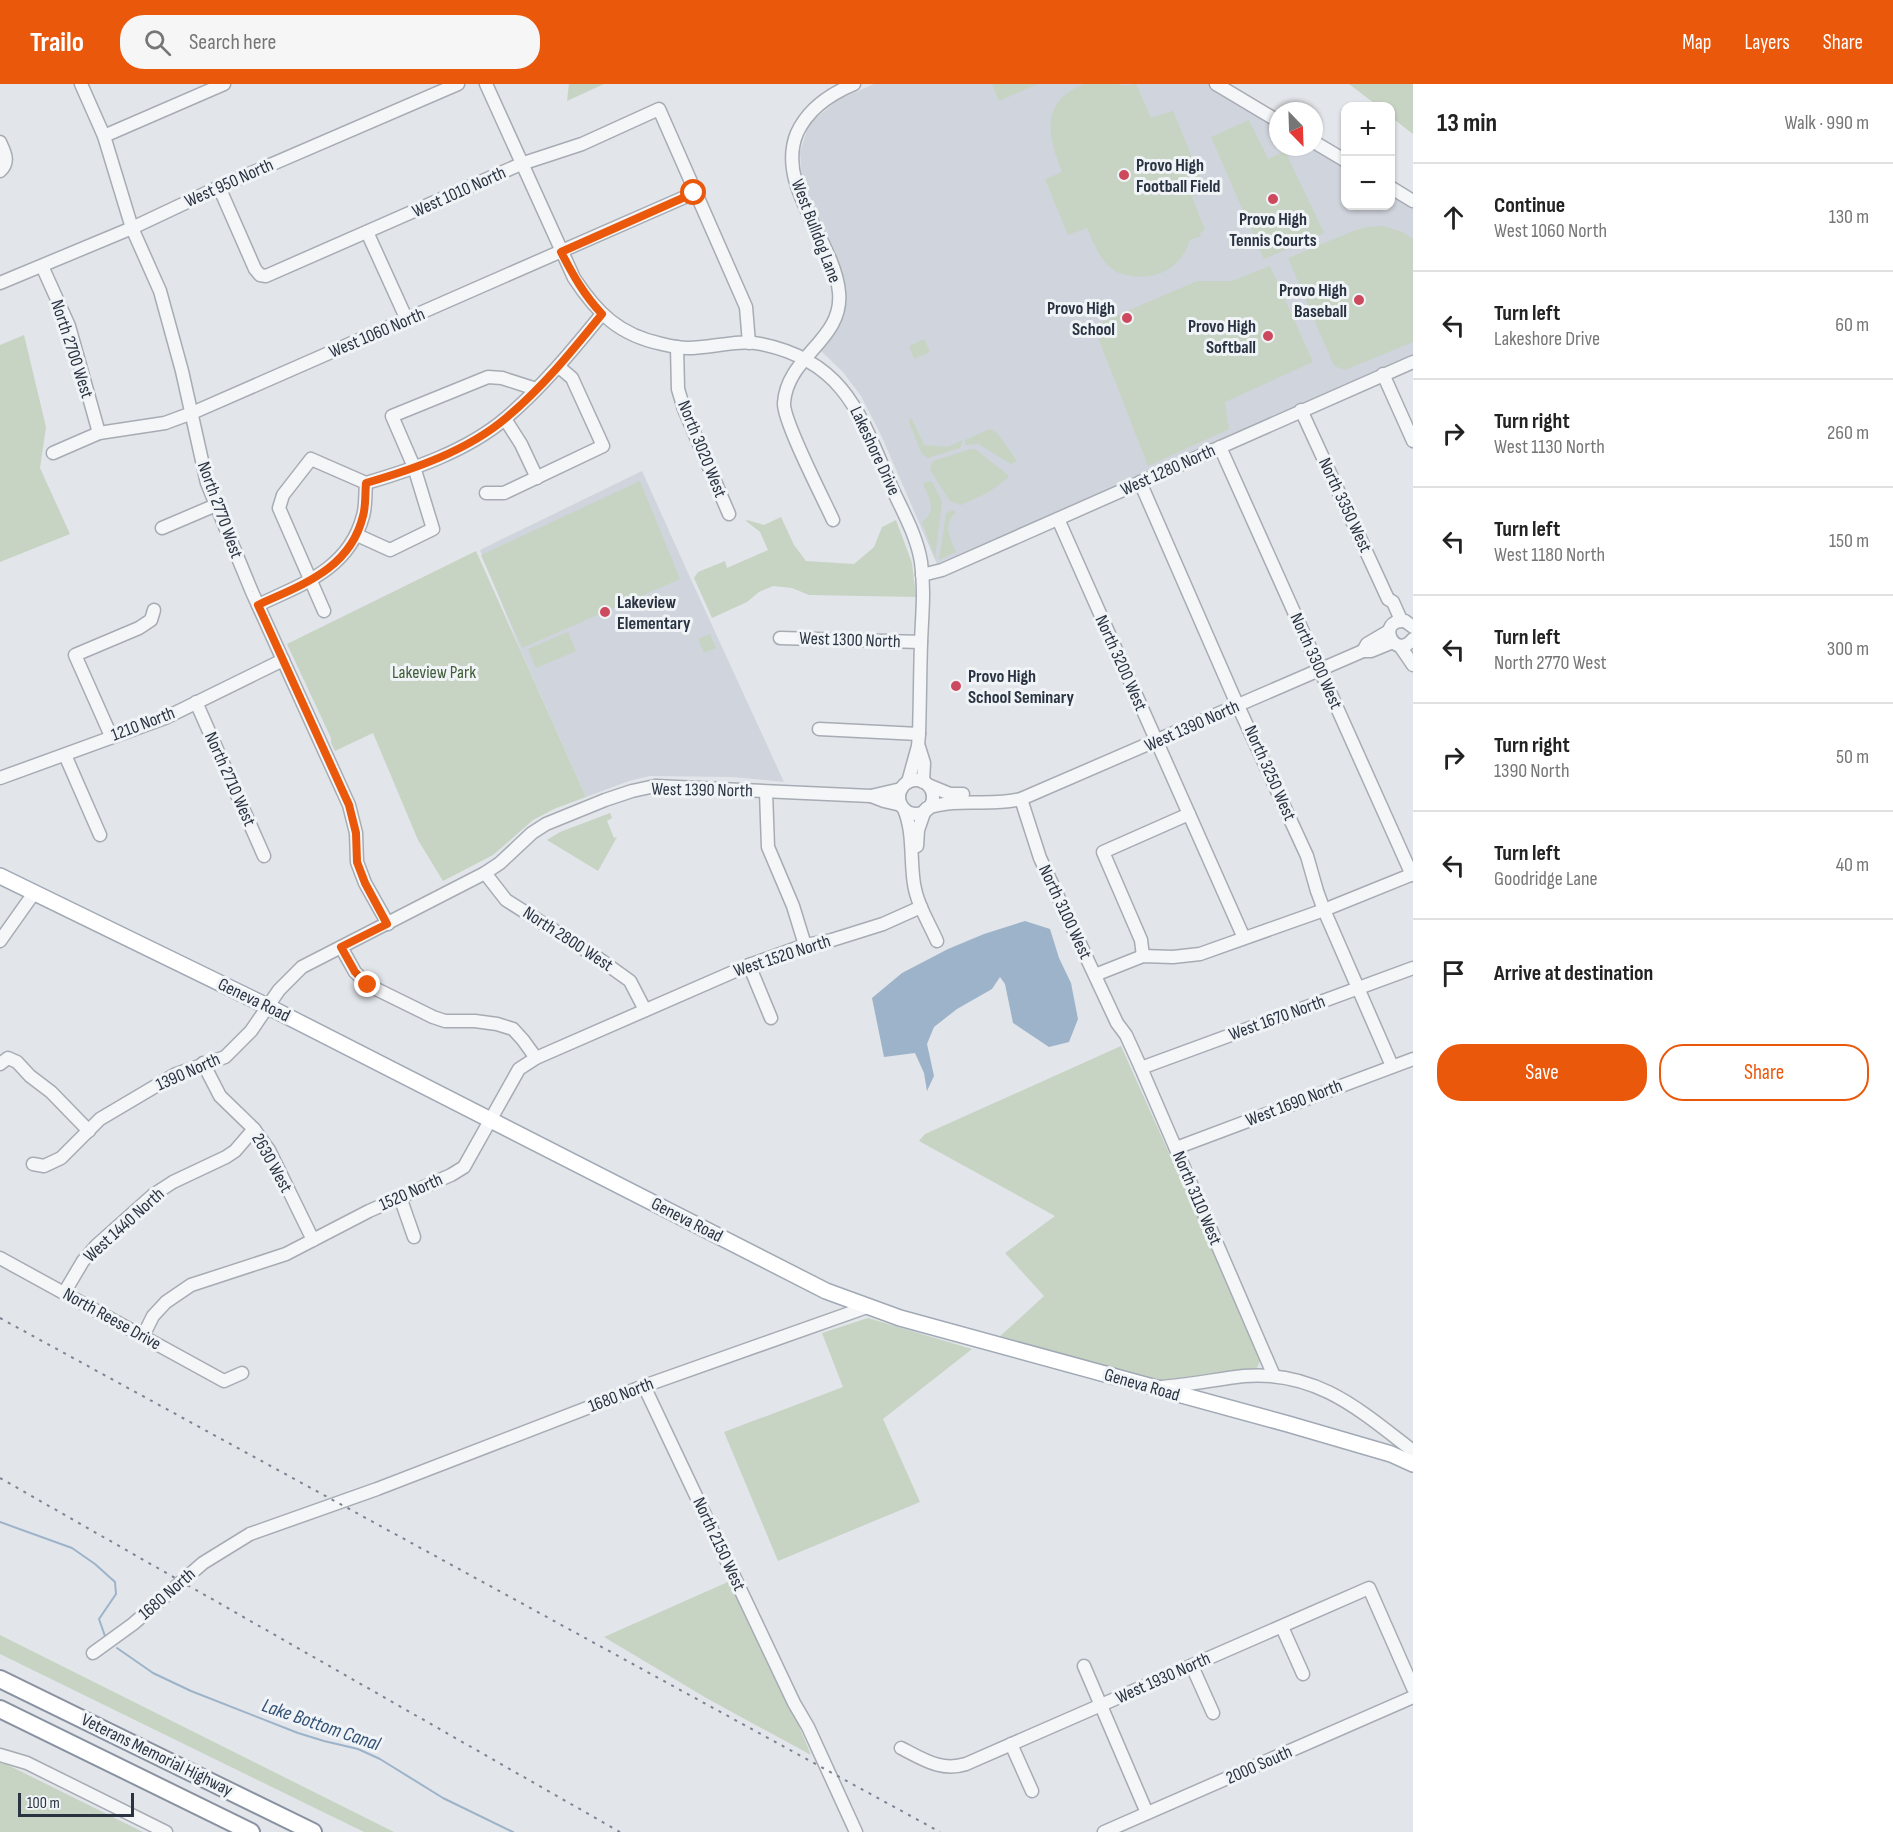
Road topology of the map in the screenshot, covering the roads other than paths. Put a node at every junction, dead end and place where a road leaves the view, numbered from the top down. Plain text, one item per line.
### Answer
1 (81, 84) edge
2 (224, 84) edge
3 (458, 84) edge
4 (486, 84) edge
5 (854, 84) edge
6 (1216, 84) edge
7 (1269, 116) edge
8 (104, 136) junction
9 (0, 142) edge
10 (1323, 147) edge
11 (1341, 158) edge
12 (521, 164) junction
13 (2, 169) edge
14 (219, 187) junction
15 (1395, 190) edge
16 (694, 193) junction
17 (1413, 201) edge
18 (132, 228) junction
19 (367, 232) junction
20 (561, 252) junction
21 (42, 266) junction
22 (0, 283) edge
23 (602, 314) junction
24 (406, 320) junction
25 (749, 343) junction
26 (677, 347) junction
27 (804, 359) junction
28 (1413, 362) edge
29 (559, 367) junction
30 (1383, 374) junction
31 (537, 389) junction
32 (1302, 410) junction
33 (192, 413) junction
34 (505, 419) junction
35 (99, 433) junction
36 (1413, 441) edge
37 (1220, 447) junction
38 (53, 453) dead end
39 (414, 467) junction
40 (537, 478) junction
41 (1140, 482) junction
42 (366, 483) junction
43 (486, 493) dead end
44 (216, 505) junction
45 (729, 514) dead end
46 (1058, 519) junction
47 (833, 520) dead end
48 (162, 528) dead end
49 (357, 535) junction
50 (922, 575) junction
51 (309, 580) junction
52 (258, 605) junction
53 (154, 610) dead end
54 (324, 611) dead end
55 (1404, 633) edge
56 (780, 638) dead end
57 (921, 642) junction
58 (283, 660) junction
59 (1413, 665) edge
60 (1320, 670) junction
61 (196, 702) junction
62 (1239, 706) junction
63 (819, 729) dead end
64 (111, 736) junction
65 (919, 740) junction
66 (1156, 742) junction
67 (65, 755) junction
68 (0, 778) edge
69 (926, 784) junction
70 (904, 786) junction
71 (766, 792) junction
72 (871, 796) junction
73 (1021, 799) junction
74 (903, 807) junction
75 (926, 809) junction
76 (1189, 814) junction
77 (100, 835) dead end
78 (264, 856) dead end
79 (913, 861) junction
80 (485, 873) junction
81 (1412, 874) edge
82 (0, 876) edge
83 (34, 893) junction
84 (921, 907) junction
85 (1324, 910) junction
86 (387, 924) junction
87 (1244, 938) junction
88 (0, 941) edge
89 (937, 941) dead end
90 (805, 945) junction
91 (341, 947) junction
92 (1143, 956) junction
93 (749, 965) junction
94 (1413, 968) edge
95 (1095, 975) junction
96 (1359, 988) junction
97 (267, 1006) junction
98 (645, 1010) junction
99 (771, 1018) dead end
100 (1117, 1023) joint
101 (536, 1058) junction
102 (1413, 1059) edge
103 (4, 1061) edge
104 (203, 1064) junction
105 (1392, 1066) junction
106 (1141, 1068) junction
107 (489, 1120) junction
108 (254, 1129) junction
109 (89, 1131) junction
110 (1176, 1148) junction
111 (33, 1164) dead end
112 (400, 1197) junction
113 (414, 1237) dead end
114 (313, 1240) junction
115 (0, 1258) edge
116 (64, 1293) junction
117 (867, 1307) junction
118 (143, 1336) junction
119 (242, 1373) dead end
120 (1274, 1376) junction
121 (644, 1386) junction
122 (1154, 1388) junction
123 (1413, 1451) edge
124 (1413, 1464) edge
125 (1282, 1627) junction
126 (93, 1653) dead end
127 (1084, 1666) dead end
128 (1192, 1666) junction
129 (1303, 1674) dead end
130 (0, 1679) edge
131 (1413, 1688) edge
132 (1413, 1697) edge
133 (1101, 1705) junction
134 (0, 1709) edge
135 (1213, 1713) dead end
136 (1011, 1744) junction
137 (902, 1748) dead end
138 (1, 1755) edge
139 (1032, 1791) dead end
140 (1147, 1813) junction
141 (166, 1832) edge
142 (250, 1832) edge
143 (314, 1832) edge
144 (854, 1832) edge
145 (1104, 1832) edge

1 - 8 street, North 2770 West
2 - 8 street
3 - 14 street, West 950 North
4 - 12 street, Lakeshore Drive
5 - 27 street, West Bulldog Lane
6 - 7 street
8 - 18 street, North 2770 West
9 - 13 street
10 - 11 street
12 - 16 street, West 1010 North
12 - 19 street, West 1010 North
12 - 20 street, Lakeshore Drive
14 - 18 street, West 950 North
14 - 19 street, West 1010 North
15 - 17 street
16 - 20 street, West 1060 North
16 - 25 street
18 - 21 street, West 950 North
18 - 33 street, North 2770 West
19 - 24 street
20 - 23 street, Lakeshore Drive
20 - 24 street, West 1060 North
21 - 22 street, West 950 North
21 - 35 street, North 2700 West
23 - 26 street, Lakeshore Drive
23 - 29 street
24 - 33 street, West 1060 North
25 - 26 street, Lakeshore Drive
25 - 27 street, Lakeshore Drive
26 - 45 street, North 3020 West
27 - 47 street
27 - 50 street, Lakeshore Drive
28 - 30 street, West 1280 North
29 - 31 street
29 - 40 street
30 - 32 street, West 1280 North
30 - 36 street
31 - 34 street
31 - 39 street
32 - 37 street, West 1280 North
32 - 55 street, North 3350 West
33 - 35 street, West 1060 North
33 - 44 street, North 2770 West
34 - 39 street
34 - 40 street
35 - 38 street, West 1060 North
37 - 41 street, West 1280 North
37 - 60 street, North 3300 West
39 - 42 street
39 - 49 street
40 - 43 street
41 - 46 street, West 1280 North
41 - 62 street, North 3250 West
42 - 49 street
42 - 51 street
44 - 48 street
44 - 52 street, North 2770 West
46 - 50 street, West 1280 North
46 - 66 street, North 3200 West
49 - 51 street
50 - 57 street, Lakeshore Drive
51 - 52 street
51 - 54 street
52 - 58 street, North 2770 West
53 - 64 street
55 - 59 street, North 3350 West
55 - 60 street, West 1390 North
56 - 57 street, West 1300 North
57 - 65 street, Lakeshore Drive
58 - 61 street, 1210 North
58 - 86 street, North 2770 West
60 - 62 street, West 1390 North
60 - 81 street, North 3300 West
61 - 64 street, 1210 North
61 - 78 street, North 2710 West
62 - 66 street, West 1390 North
62 - 85 street, North 3250 West
63 - 65 street
64 - 67 street, 1210 North
65 - 69 street, Lakeshore Drive
65 - 70 street, Lakeshore Drive
66 - 73 street, West 1390 North
66 - 76 street, North 3200 West
67 - 68 street, 1210 North
67 - 77 street
69 - 70 street
69 - 73 street
69 - 75 street
70 - 72 street, West 1390 North
70 - 74 street
71 - 72 street, West 1390 North
71 - 80 street, West 1390 North
71 - 90 street
72 - 74 street, West 1390 North
73 - 75 street, West 1390 North
73 - 95 street, North 3100 West
74 - 75 street
74 - 79 street
75 - 79 street
76 - 87 street, North 3200 West
76 - 92 street
79 - 84 street
80 - 86 street, 1390 North
80 - 98 street, North 2800 West
81 - 85 street
82 - 83 main road, Geneva Road
83 - 88 street
83 - 97 main road, Geneva Road
84 - 89 street
84 - 90 street, West 1520 North
85 - 87 street
85 - 96 street, North 3250 West
86 - 91 street, 1390 North
87 - 92 street
90 - 93 street, West 1520 North
91 - 97 street, 1390 North
91 - 101 street
92 - 95 street
93 - 98 street, West 1520 North
93 - 99 street
94 - 96 street, West 1670 North
95 - 100 street, North 3100 West
96 - 105 street, North 3250 West
96 - 106 street, West 1670 North
97 - 104 street, 1390 North
97 - 107 main road, Geneva Road
98 - 101 street, 1520 North
100 - 106 street, North 3110 West
101 - 107 street, 1520 North
102 - 105 street, West 1690 North
103 - 109 street
104 - 108 street, 2630 West
104 - 109 street, 1390 North
105 - 110 street, West 1690 North
106 - 110 street, North 3110 West
107 - 112 street, 1520 North
107 - 117 main road, Geneva Road
108 - 114 street, 2630 West
108 - 116 street, West 1440 North
109 - 111 street, 1390 North
110 - 120 street, North 3110 West
112 - 113 street
112 - 114 street, 1520 North
114 - 118 street, 1520 North
115 - 116 street, North Reese Drive
116 - 118 street, North Reese Drive
117 - 121 street, 1680 North
117 - 122 main road, Geneva Road
118 - 119 street, North Reese Drive
120 - 122 street
120 - 123 street
121 - 126 street, 1680 North
121 - 144 street, North 2150 West
122 - 124 main road, Geneva Road
125 - 128 street, West 1930 North
125 - 129 street
125 - 131 street, West 1930 North
127 - 133 street
128 - 133 street, West 1930 North
128 - 135 street
130 - 143 highway, Veterans Memorial Highway
132 - 140 street, 2000 South
133 - 136 street, West 1930 North
133 - 140 street
134 - 142 highway, Veterans Memorial Highway
136 - 137 street, West 1930 North
136 - 139 street
138 - 141 street
140 - 145 street, 2000 South

